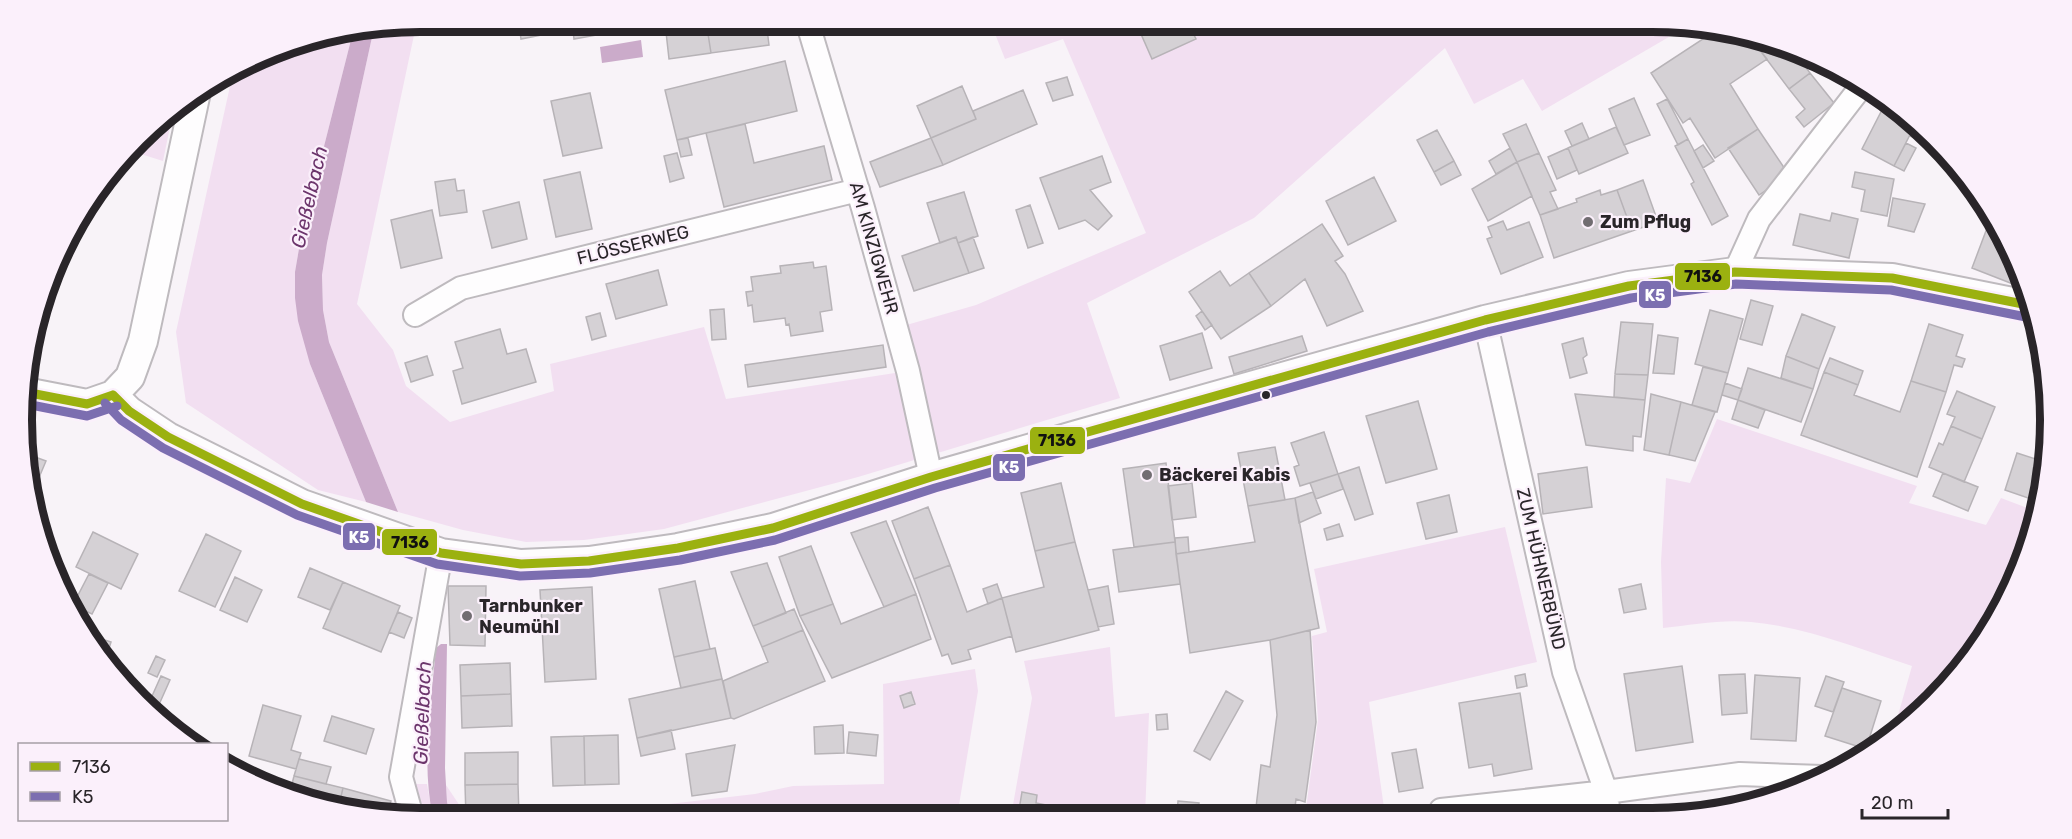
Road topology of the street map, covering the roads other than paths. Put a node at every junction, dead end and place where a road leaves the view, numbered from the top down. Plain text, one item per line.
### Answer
1 (810, 32) edge
2 (1858, 91) edge
3 (193, 105) edge
4 (858, 190) junction
5 (1735, 272) junction
6 (2023, 304) edge
7 (415, 315) dead end
8 (1485, 320) junction
9 (32, 393) edge
10 (113, 395) junction
11 (931, 477) junction
12 (441, 554) junction
13 (1804, 776) edge
14 (1606, 792) junction
15 (409, 808) edge
16 (1459, 808) edge
17 (1608, 808) edge

1 - 4 street, AM KINZIGWEHR
2 - 5 street
3 - 10 street
4 - 7 street, FLÖSSERWEG
4 - 11 street, AM KINZIGWEHR
5 - 6 street
5 - 8 street
8 - 11 street
8 - 14 street, ZUM HÜHNERBÜND
9 - 10 street
10 - 12 street
11 - 12 street
12 - 15 street
13 - 14 street
14 - 16 street
14 - 17 street, ZUM HÜHNERBÜND

